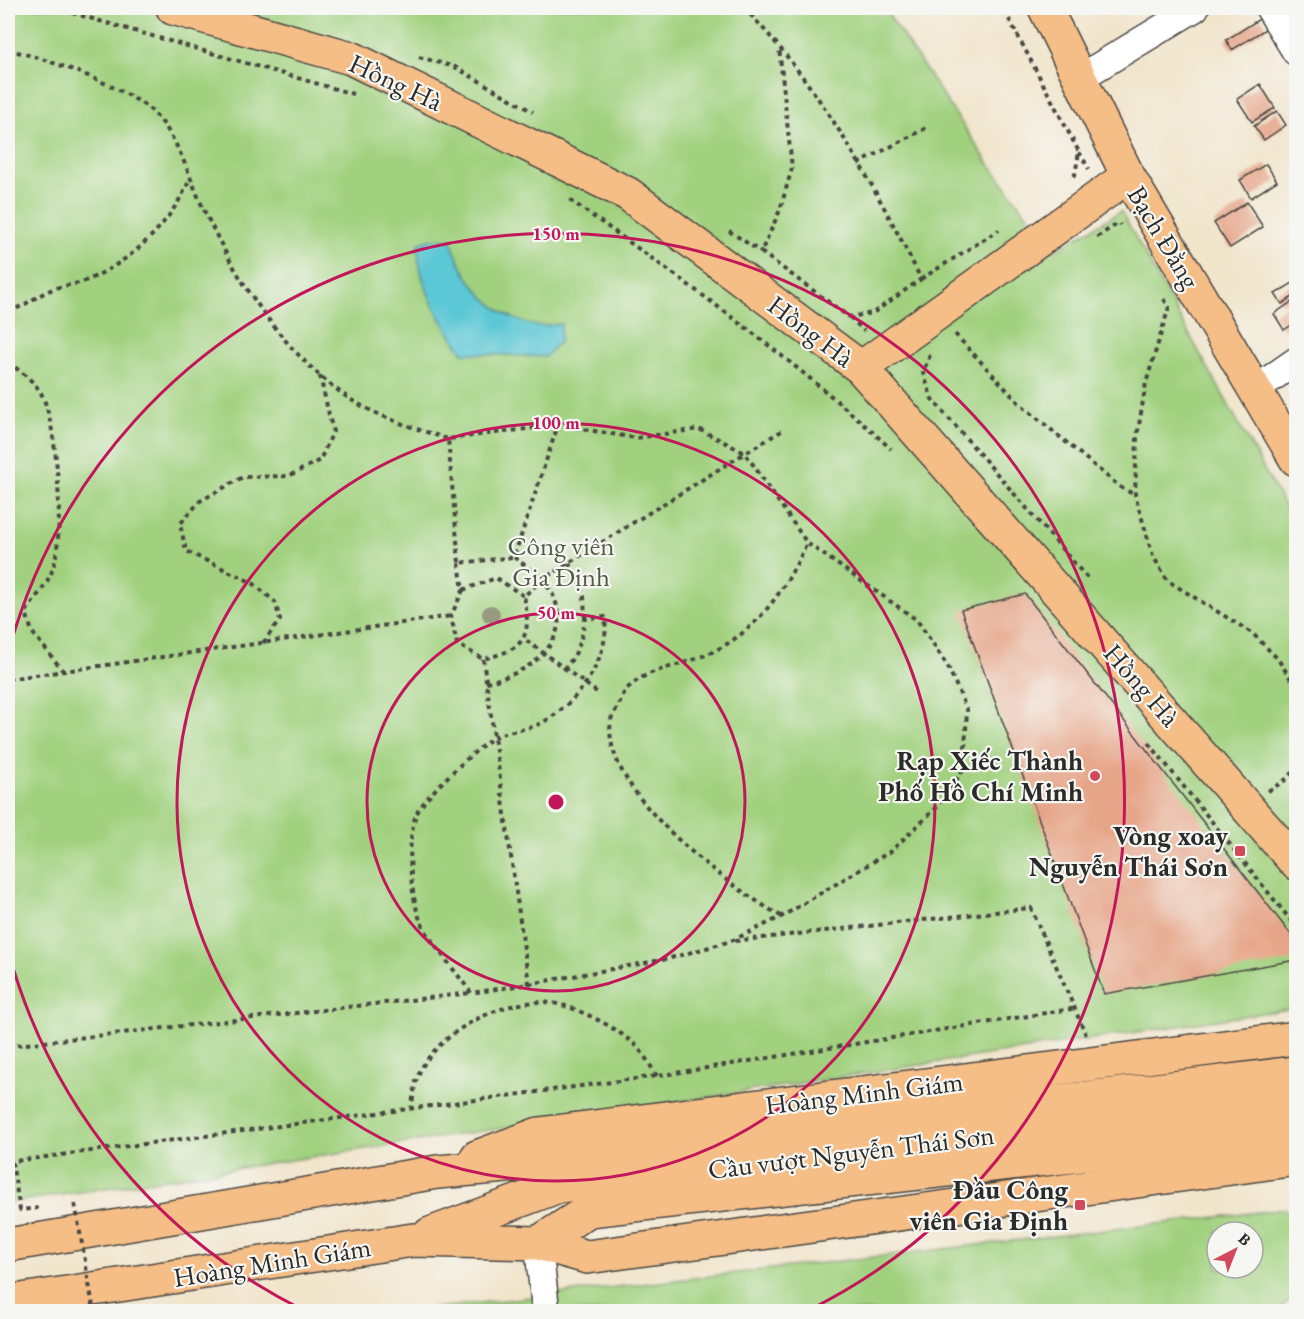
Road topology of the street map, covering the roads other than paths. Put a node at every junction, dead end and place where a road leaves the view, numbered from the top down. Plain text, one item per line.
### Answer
1 (173, 8) edge
2 (1045, 8) edge
3 (1195, 8) edge
4 (1269, 8) edge
5 (1296, 52) edge
6 (1078, 79) junction
7 (1128, 176) junction
8 (1296, 361) edge
9 (861, 368) junction
10 (1256, 389) junction
11 (1296, 459) edge
12 (1296, 863) edge
13 (1296, 1038) edge
14 (1296, 1073) edge
15 (1296, 1100) edge
16 (1296, 1131) edge
17 (1296, 1159) edge
18 (437, 1172) junction
19 (552, 1175) junction
20 (413, 1240) junction
21 (538, 1243) junction
22 (8, 1245) edge
23 (8, 1302) edge
24 (546, 1311) edge

1 - 9 main road, Hồng Hà
2 - 6 main road, Bạch Đằng
3 - 6 street
4 - 5 street
6 - 7 main road, Bạch Đằng
7 - 9 main road
7 - 10 main road, Bạch Đằng
8 - 10 street
9 - 12 main road, Hồng Hà
10 - 11 main road, Bạch Đằng
13 - 18 main road, Hoàng Minh Giám
14 - 19 main road, Cầu vượt Nguyễn Thái Sơn
15 - 19 main road, Cầu vượt Nguyễn Thái Sơn
16 - 21 main road
17 - 21 main road, Hoàng Minh Giám
18 - 19 main road, Hoàng Minh Giám
18 - 22 main road, Hoàng Minh Giám
19 - 20 main road, Cầu vượt Nguyễn Thái Sơn
20 - 21 main road, Hoàng Minh Giám
20 - 23 main road, Hoàng Minh Giám
21 - 24 street

